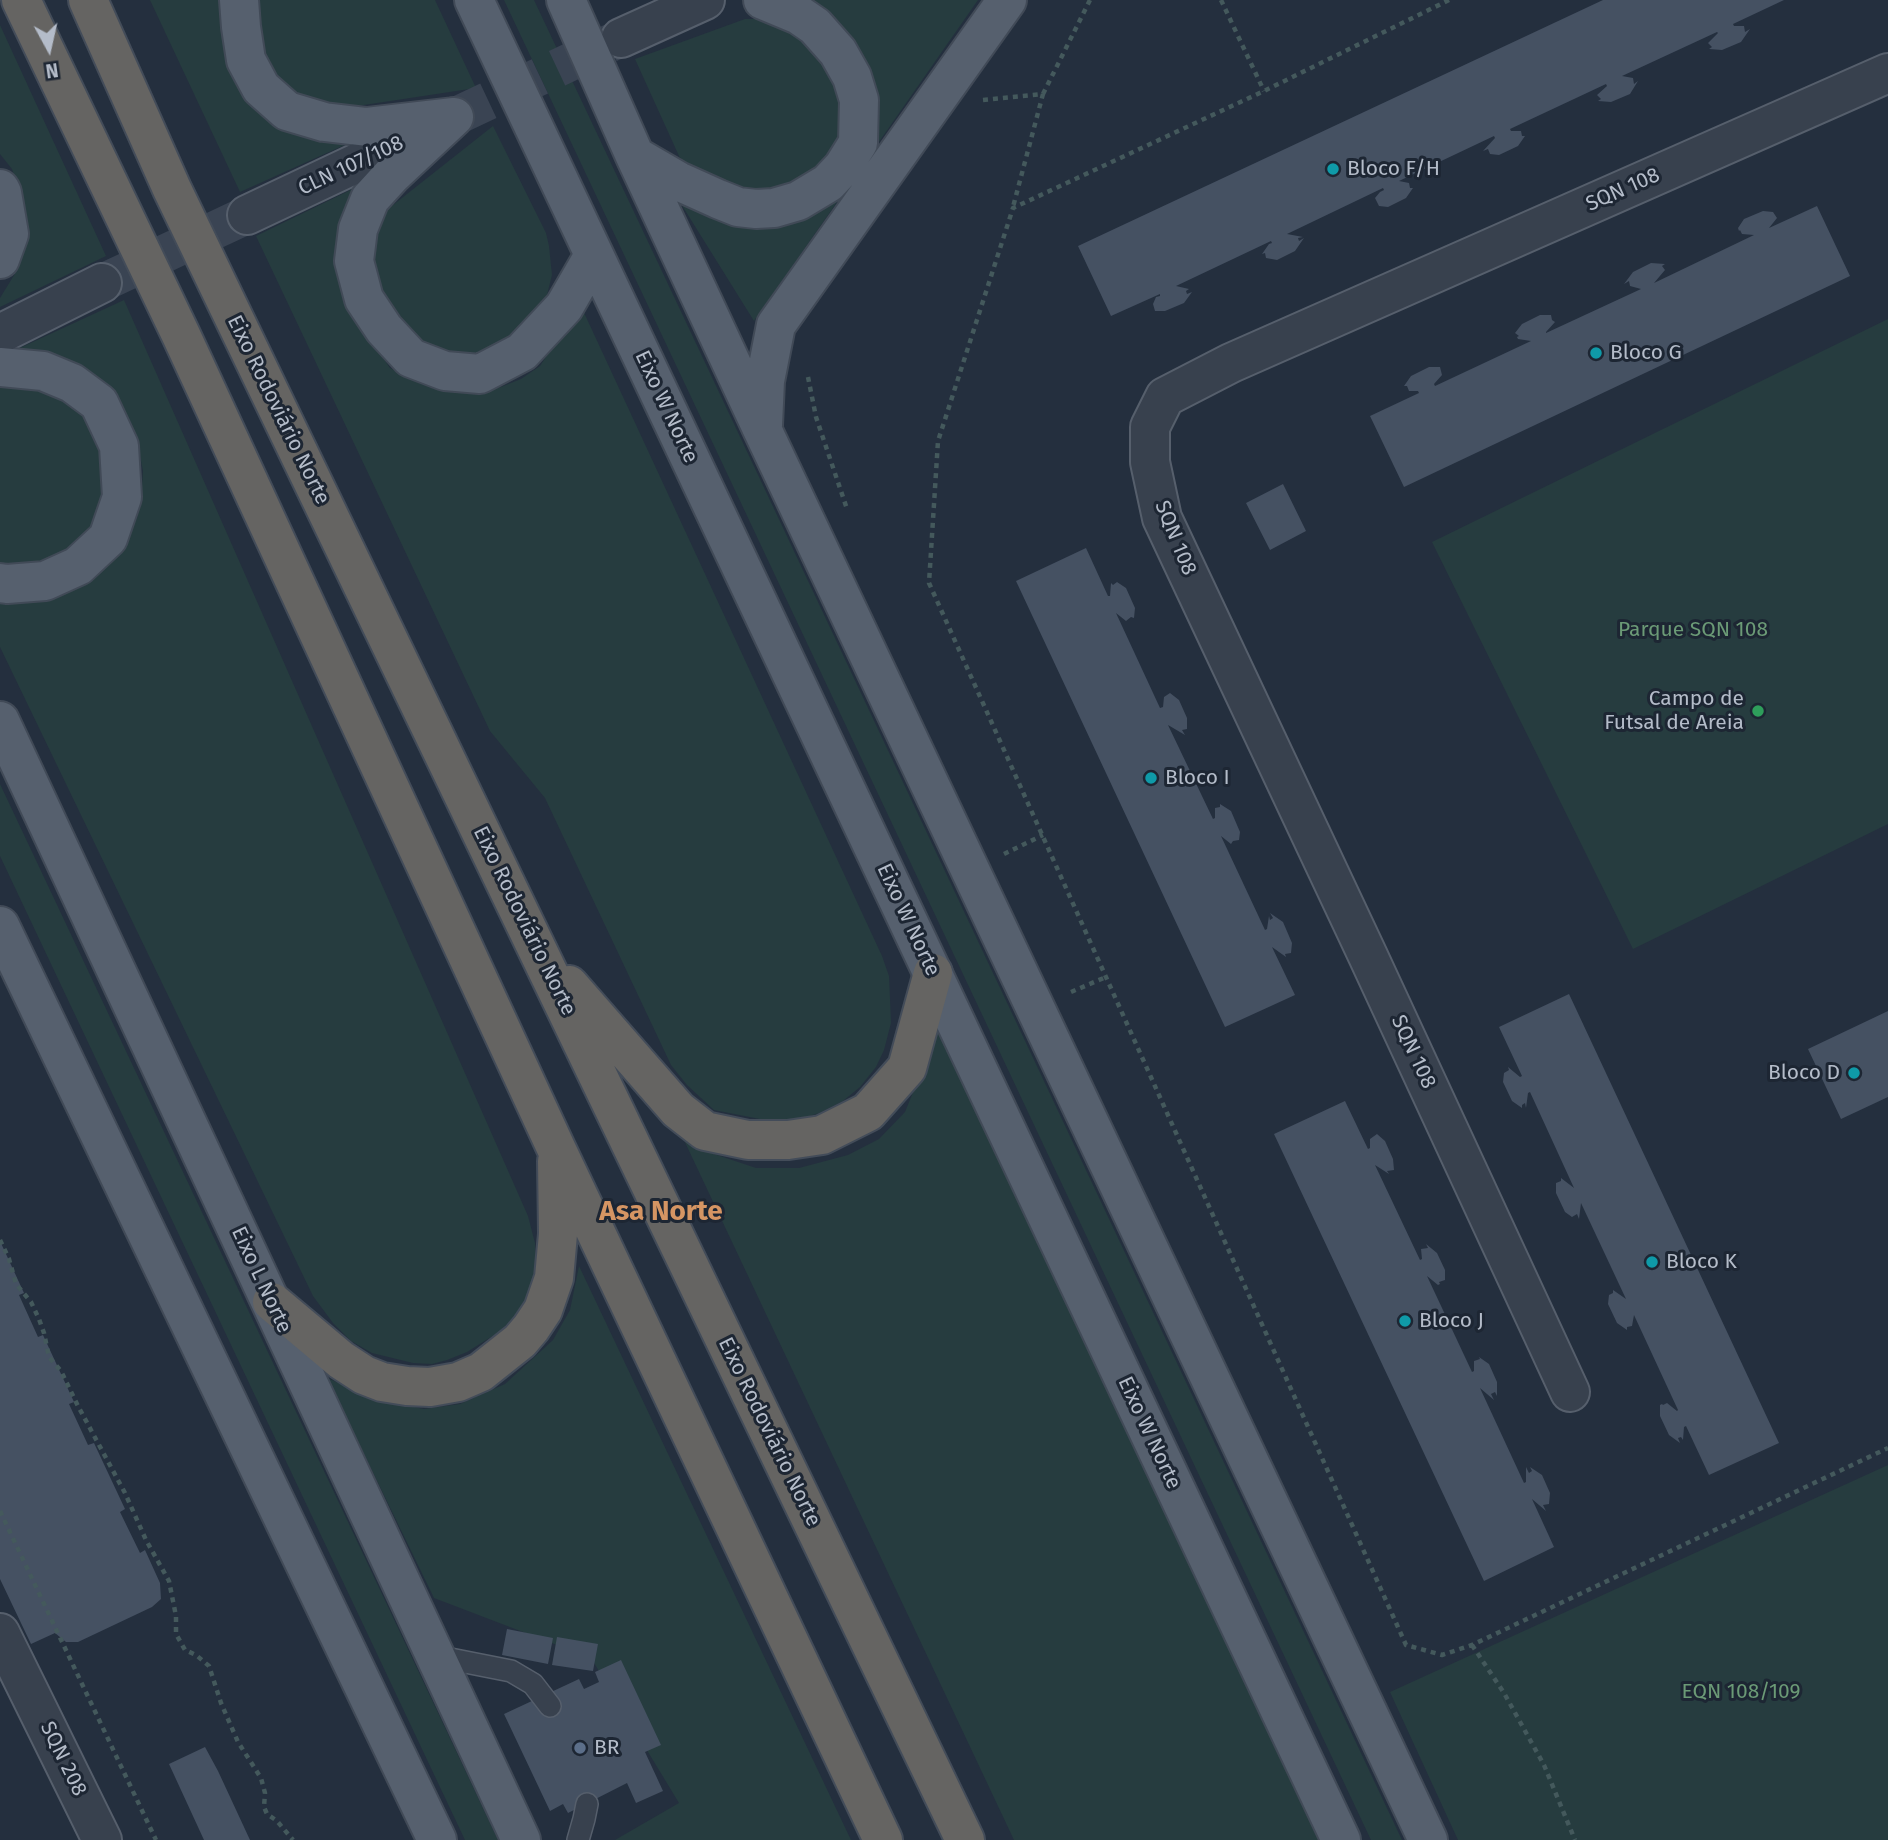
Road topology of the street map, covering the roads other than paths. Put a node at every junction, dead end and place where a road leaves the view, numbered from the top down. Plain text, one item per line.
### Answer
1 (21, 0) edge
2 (88, 0) edge
3 (239, 0) edge
4 (474, 0) edge
5 (566, 0) edge
6 (705, 0) edge
7 (763, 0) edge
8 (1007, 0) edge
9 (621, 38) tunnel mouth
10 (1888, 73) edge
11 (454, 117) junction
12 (635, 156) junction
13 (0, 189) edge
14 (247, 215) tunnel mouth
15 (594, 255) junction
16 (0, 259) edge
17 (102, 283) tunnel mouth
18 (0, 334) edge
19 (0, 367) edge
20 (763, 430) junction
21 (0, 583) edge
22 (0, 721) edge
23 (0, 926) edge
24 (537, 948) junction
25 (933, 973) junction
26 (556, 1148) junction
27 (272, 1302) junction
28 (1570, 1392) dead end
29 (0, 1633) edge
30 (435, 1656) junction
31 (12, 1685) edge
32 (550, 1706) dead end
33 (586, 1804) dead end
34 (102, 1840) edge
35 (437, 1840) edge
36 (521, 1840) edge
37 (578, 1840) edge
38 (883, 1840) edge
39 (965, 1840) edge
40 (1341, 1840) edge
41 (1428, 1840) edge

1 - 26 highway
2 - 24 highway, Eixo Rodoviário Norte
3 - 11 main road
4 - 15 main road, Eixo W Norte
5 - 12 main road
6 - 9 street
7 - 12 main road
8 - 20 main road
10 - 28 street, SQN 108
11 - 14 street, CLN 107/108
11 - 15 main road
12 - 20 main road
13 - 16 main road
15 - 25 main road, Eixo W Norte
17 - 18 street
19 - 21 main road
20 - 41 main road
22 - 27 main road, Eixo L Norte
23 - 35 main road
24 - 25 highway
24 - 39 highway, Eixo Rodoviário Norte
25 - 40 main road, Eixo W Norte
26 - 27 highway
26 - 38 highway
27 - 30 main road, Eixo L Norte
29 - 31 street, SQN 208
30 - 32 lane
30 - 36 main road, Eixo L Norte
31 - 34 street, SQN 208
33 - 37 lane

